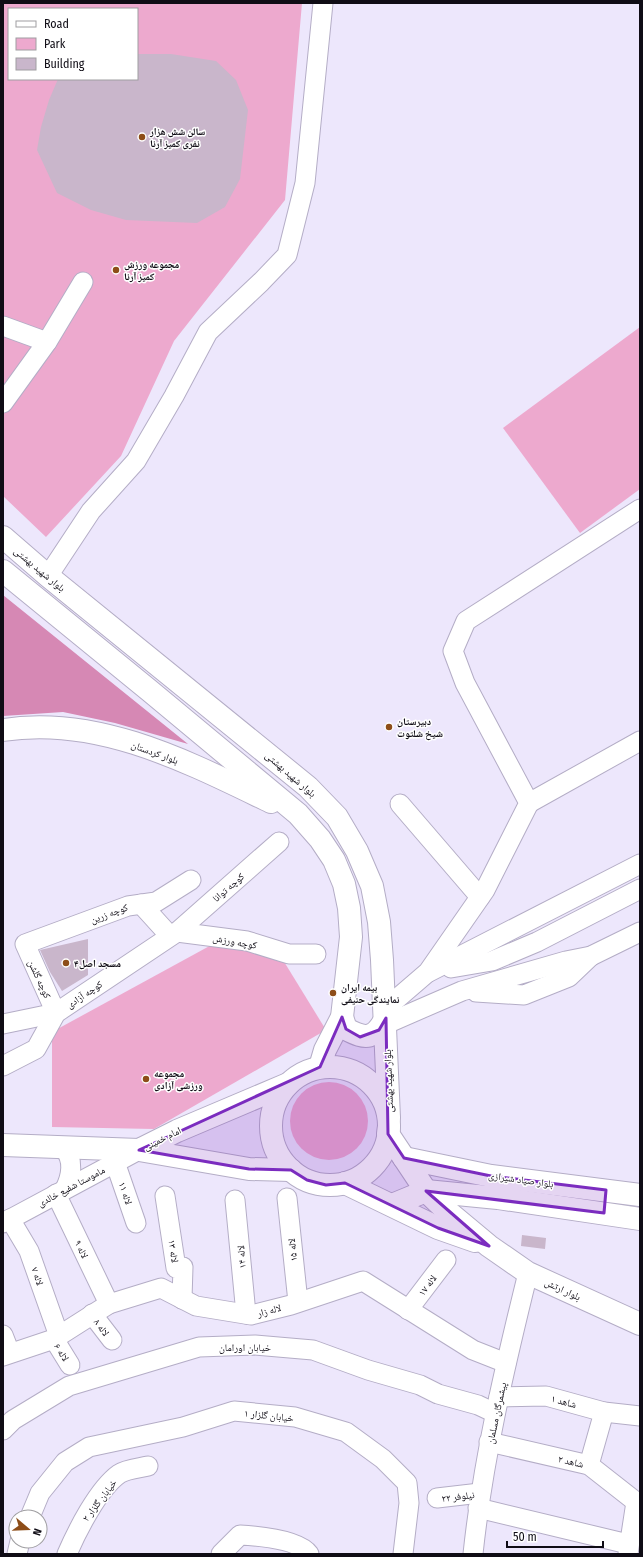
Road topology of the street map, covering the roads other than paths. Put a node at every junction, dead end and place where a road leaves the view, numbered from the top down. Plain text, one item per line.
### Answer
1 (323, 3) edge
2 (83, 282) dead end
3 (3, 326) edge
4 (47, 342) junction
5 (3, 403) edge
6 (640, 509) edge
7 (3, 537) edge
8 (3, 571) edge
9 (48, 576) junction
10 (3, 730) edge
11 (640, 741) edge
12 (529, 802) junction
13 (400, 804) dead end
14 (298, 814) junction
15 (279, 842) dead end
16 (640, 864) edge
17 (191, 880) dead end
18 (640, 889) edge
19 (480, 897) junction
20 (141, 904) junction
21 (640, 932) edge
22 (174, 934) junction
23 (25, 944) joint
24 (316, 954) dead end
25 (428, 972) junction
26 (56, 1013) junction
27 (342, 1017) junction
28 (386, 1017) junction
29 (3, 1024) edge
30 (3, 1066) edge
31 (320, 1067) junction
32 (288, 1084) junction
33 (389, 1122) junction
34 (3, 1145) edge
35 (63, 1148) junction
36 (138, 1150) junction
37 (404, 1158) junction
38 (115, 1162) junction
39 (291, 1170) junction
40 (345, 1183) junction
41 (606, 1190) junction
42 (640, 1190) edge
43 (426, 1191) junction
44 (61, 1192) junction
45 (640, 1195) edge
46 (165, 1196) dead end
47 (287, 1198) dead end
48 (235, 1200) dead end
49 (392, 1205) junction
50 (604, 1213) junction
51 (640, 1219) edge
52 (7, 1221) edge
53 (136, 1223) dead end
54 (489, 1246) junction
55 (446, 1260) dead end
56 (528, 1273) junction
57 (182, 1299) junction
58 (298, 1302) junction
59 (109, 1304) junction
60 (408, 1310) junction
61 (92, 1314) junction
62 (246, 1314) junction
63 (640, 1324) edge
64 (3, 1335) edge
65 (56, 1337) junction
66 (112, 1340) dead end
67 (7, 1355) edge
68 (506, 1363) junction
69 (70, 1365) dead end
70 (497, 1405) junction
71 (604, 1412) junction
72 (636, 1417) edge
73 (3, 1430) edge
74 (489, 1442) junction
75 (589, 1465) junction
76 (148, 1466) dead end
77 (437, 1498) dead end
78 (479, 1500) junction
79 (638, 1504) edge
80 (33, 1509) edge
81 (628, 1549) edge
82 (67, 1554) edge
83 (221, 1554) edge
84 (308, 1554) edge
85 (403, 1554) edge
86 (473, 1554) edge

1 - 9 street
2 - 4 street
3 - 4 street
4 - 5 street
6 - 12 street
7 - 9 main road, بلوار شهید بهشتی
8 - 14 main road
9 - 28 main road, بلوار شهید بهشتی
10 - 14 main road, بلوار کردستان
11 - 12 street
12 - 19 street
13 - 19 street
14 - 27 main road
15 - 22 street, کوچه توانا
16 - 25 street
17 - 20 street, کوچه زرین
18 - 25 street
19 - 25 street
20 - 22 street
20 - 23 street, کوچه زرین
21 - 28 street
22 - 24 street, کوچه ورزش
22 - 26 street, کوچه آزادی
23 - 26 street, کوچه گلشن
25 - 28 street
26 - 29 street
26 - 30 street, کوچه آزادی
27 - 28 main road
27 - 31 main road
28 - 33 main road, بلوار شهید بهشتی
31 - 32 main road
31 - 33 main road
32 - 36 main road, امام خمینی
32 - 39 main road
33 - 37 main road
33 - 40 main road
34 - 35 main road, امام خمینی
35 - 36 main road, امام خمینی
35 - 44 street
36 - 38 street, ماموستا شفیع خالدی
36 - 39 main road
37 - 41 main road, بلوار صیاد شیرازی
37 - 43 main road
38 - 44 street, ماموستا شفیع خالدی
38 - 53 street, لاله ۱۱
39 - 40 main road
40 - 49 main road
41 - 42 street
41 - 45 main road, بلوار صیاد شیرازی
41 - 50 main road
43 - 49 main road
43 - 50 main road
43 - 54 main road
44 - 52 street, ماموستا شفیع خالدی
44 - 59 street, لاله ۹
46 - 57 street, لاله ۱۳
47 - 58 street, لاله ۱۵
48 - 62 street, لاله ۱۴
49 - 54 main road
50 - 51 main road
52 - 65 street, لاله ۷
54 - 56 main road, بلوار ارتش
55 - 60 street, لاله ۱۷
56 - 63 main road, بلوار ارتش
56 - 68 street, پیشمرگان مسلمان
57 - 59 street, لاله زار
57 - 62 street, لاله زار
58 - 60 street, لاله زار
58 - 62 street, لاله زار
59 - 61 street, لاله زار
60 - 68 street, لاله زار
61 - 65 street, لاله زار
61 - 66 street, لاله ۸
64 - 67 street
65 - 67 street, لاله زار
65 - 69 street, لاله ۶
68 - 70 street, پیشمرگان مسلمان
70 - 71 street, شاهد ۱
70 - 73 street, خیابان اورامان
70 - 74 street, پیشمرگان مسلمان
71 - 72 street, شاهد ۱
71 - 75 street
74 - 75 street, شاهد ۲
74 - 78 street, پیشمرگان مسلمان
75 - 79 street, شاهد ۲
76 - 82 street, خیابان گلزار ۲
77 - 78 street, نیلوفر ۲۲
78 - 81 street
78 - 86 street, پیشمرگان مسلمان
79 - 81 street
80 - 85 street, خیابان گلزار ۱
83 - 84 street

